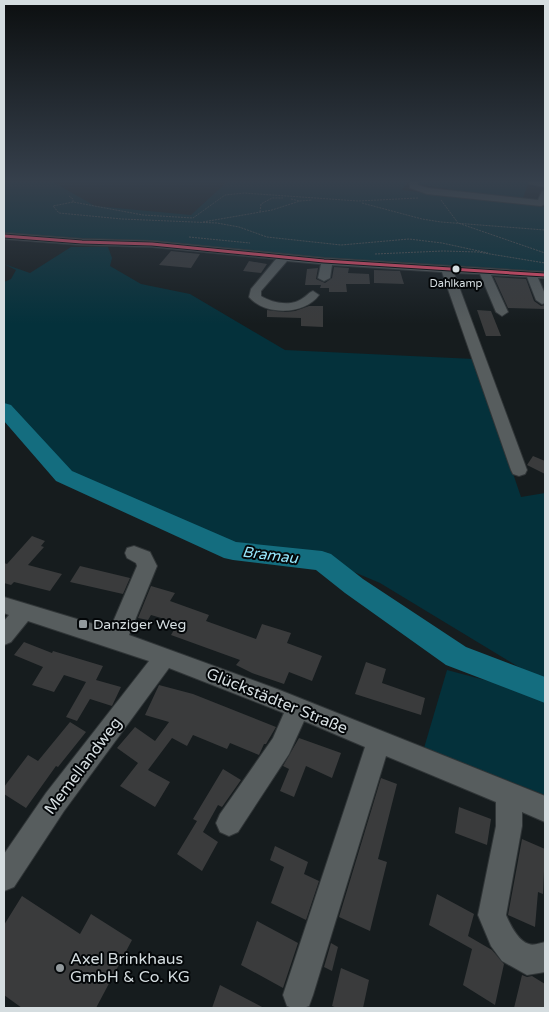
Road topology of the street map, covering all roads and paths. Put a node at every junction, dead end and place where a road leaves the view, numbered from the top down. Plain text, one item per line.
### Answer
1 (245, 229) edge
2 (476, 229) edge
3 (4, 236) edge
4 (184, 238) dead end
5 (258, 244) dead end
6 (488, 253) junction
7 (545, 253) edge
8 (366, 254) dead end
9 (283, 258) junction
10 (327, 262) junction
11 (545, 263) edge
12 (447, 269) junction
13 (484, 271) junction
14 (530, 274) junction
15 (545, 275) edge
16 (324, 278) dead end
17 (313, 295) dead end
18 (542, 300) dead end
19 (502, 312) dead end
20 (519, 470) dead end
21 (134, 553) dead end
22 (14, 608) edge
23 (4, 636) edge
24 (115, 640) junction
25 (165, 657) junction
26 (298, 708) junction
27 (378, 741) junction
28 (509, 794) junction
29 (545, 809) edge
30 (229, 823) dead end
31 (4, 877) edge
32 (545, 957) edge
33 (298, 995) dead end

1 - 6 path
2 - 7 path
3 - 9 street
4 - 5 path
6 - 8 path
6 - 11 path
9 - 10 street
9 - 17 street
10 - 12 street
10 - 16 street
12 - 13 street
12 - 20 street
13 - 14 street
13 - 19 street
14 - 15 street
14 - 18 street
21 - 24 street
22 - 23 street
22 - 24 street, Glückstädter Straße
24 - 25 street, Glückstädter Straße
25 - 26 street, Glückstädter Straße
25 - 31 street, Memellandweg
26 - 27 street, Glückstädter Straße
26 - 30 street
27 - 28 street, Glückstädter Straße
27 - 33 street
28 - 29 street, Glückstädter Straße
28 - 32 street

